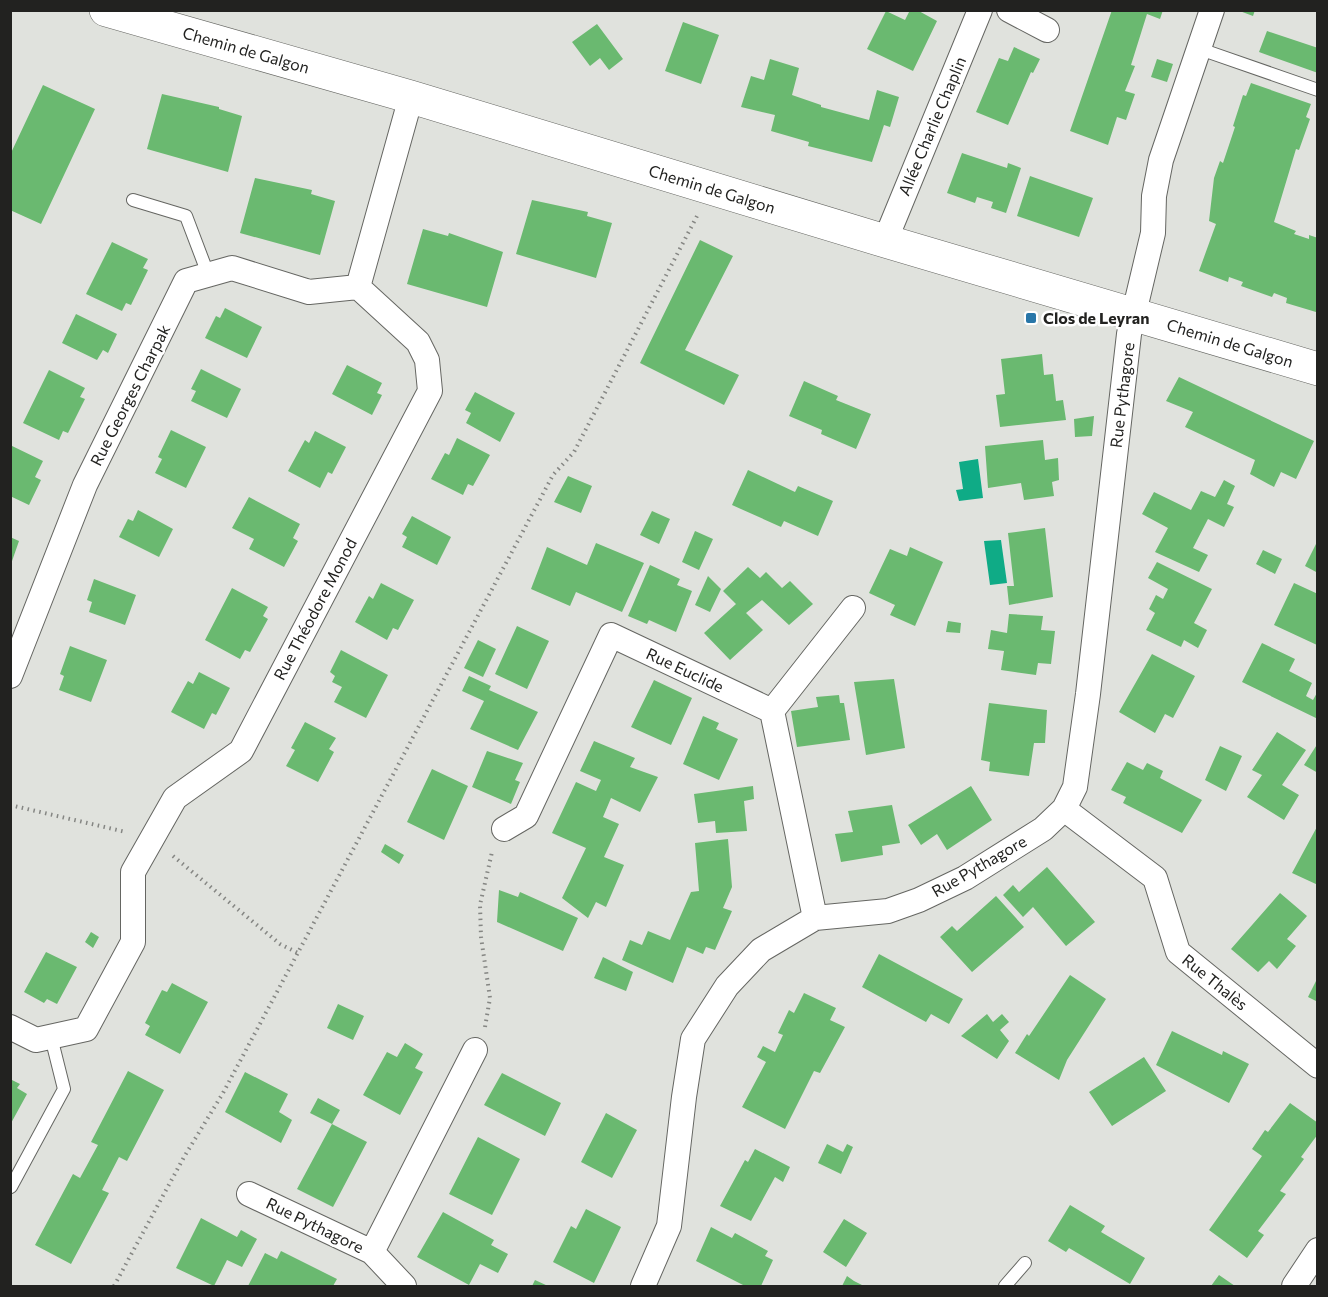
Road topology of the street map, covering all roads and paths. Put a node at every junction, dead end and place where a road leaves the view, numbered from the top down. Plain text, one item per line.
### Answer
1 (106, 10) edge
2 (980, 10) edge
3 (1009, 10) edge
4 (1212, 10) edge
5 (1047, 30) dead end
6 (1200, 49) junction
7 (1317, 90) edge
8 (411, 97) junction
9 (711, 189) junction
10 (133, 200) dead end
11 (885, 242) junction
12 (208, 274) junction
13 (358, 287) junction
14 (1133, 313) junction
15 (1317, 369) edge
16 (853, 608) dead end
17 (10, 676) edge
18 (772, 711) junction
19 (1064, 809) junction
20 (504, 829) joint
21 (815, 918) junction
22 (10, 1027) edge
23 (51, 1037) junction
24 (475, 1050) joint
25 (1317, 1066) edge
26 (11, 1187) edge
27 (249, 1194) dead end
28 (1317, 1250) edge
29 (372, 1252) junction
30 (1026, 1263) dead end
31 (114, 1287) edge
32 (404, 1287) edge
33 (643, 1287) edge
34 (1005, 1287) edge
35 (1294, 1287) edge

1 - 8 main road, Chemin de Galgon
2 - 11 street, Allée Charlie Chaplin
3 - 5 street
4 - 6 street, Rue Pythagore
6 - 7 lane
6 - 14 street, Rue Pythagore
8 - 9 main road, Chemin de Galgon
8 - 13 street
9 - 11 main road, Chemin de Galgon
9 - 31 path
10 - 12 lane
11 - 14 main road, Chemin de Galgon
12 - 13 street, Rue Georges Charpak
12 - 17 street, Rue Georges Charpak
13 - 23 street, Rue Théodore Monod
14 - 15 main road, Chemin de Galgon
14 - 19 street, Rue Pythagore
16 - 18 street
18 - 20 street, Rue Euclide
18 - 21 street
19 - 21 street, Rue Pythagore
19 - 25 street, Rue Thalès
20 - 24 path
21 - 33 street, Rue Pythagore
22 - 23 street, Rue Théodore Monod
23 - 26 lane
24 - 29 street
27 - 29 street, Rue Pythagore
28 - 35 street
29 - 32 street, Rue Pythagore
30 - 34 lane

